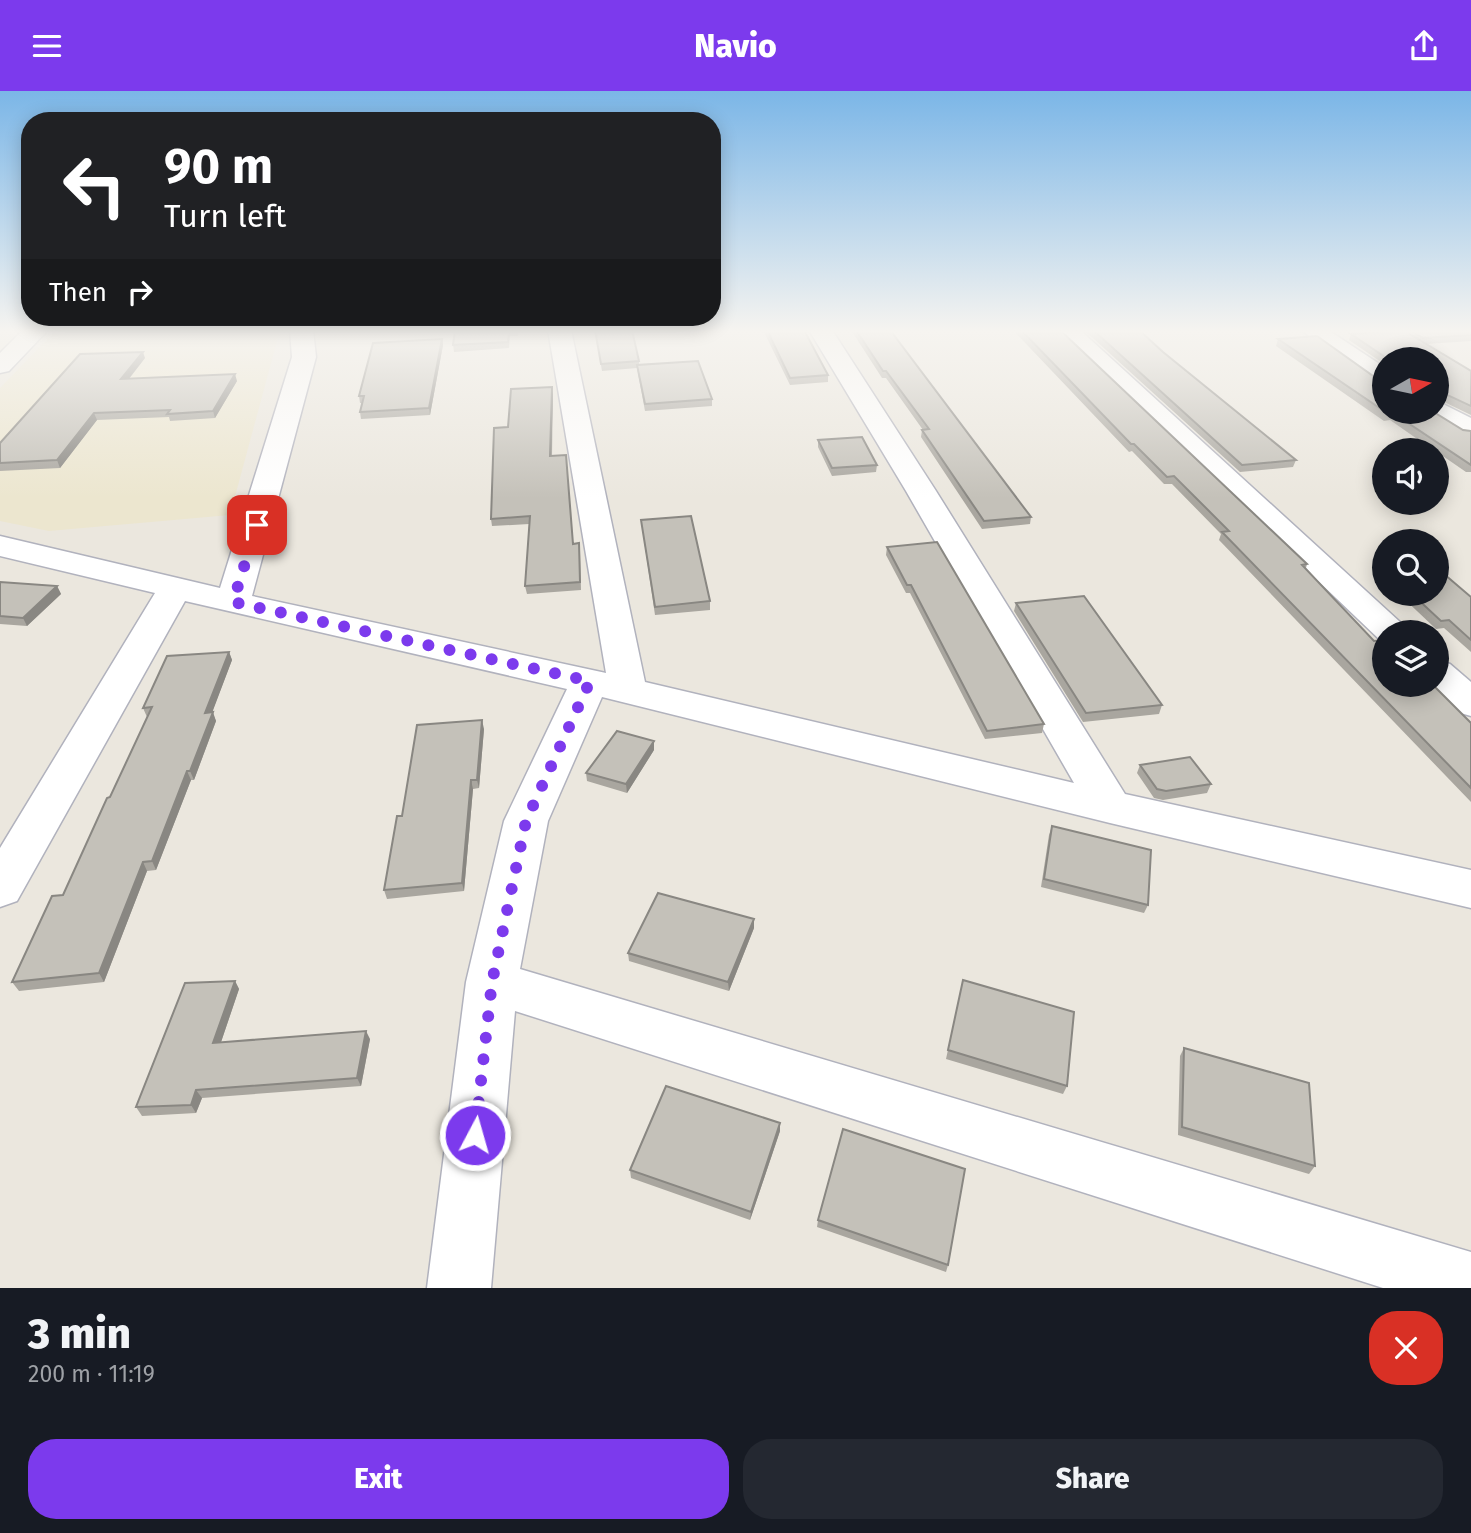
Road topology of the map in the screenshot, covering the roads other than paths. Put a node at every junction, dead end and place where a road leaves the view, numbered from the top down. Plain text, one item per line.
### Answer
1 (296, 386) edge
2 (567, 386) edge
3 (855, 386) edge
4 (1127, 386) edge
5 (1449, 416) edge
6 (1471, 429) edge
7 (0, 546) edge
8 (175, 589) junction
9 (233, 602) junction
10 (1381, 620) edge
11 (1449, 682) edge
12 (609, 686) junction
13 (1471, 703) edge
14 (1110, 807) junction
15 (0, 888) edge
16 (1471, 889) edge
17 (492, 982) junction
18 (1471, 1284) edge
19 (459, 1288) edge

1 - 9 street
2 - 12 street
3 - 14 street
4 - 10 street
5 - 6 street
7 - 8 street
8 - 9 street
8 - 15 street
9 - 12 street
11 - 13 street
12 - 14 street
12 - 17 street
14 - 16 street
17 - 18 street
17 - 19 street

